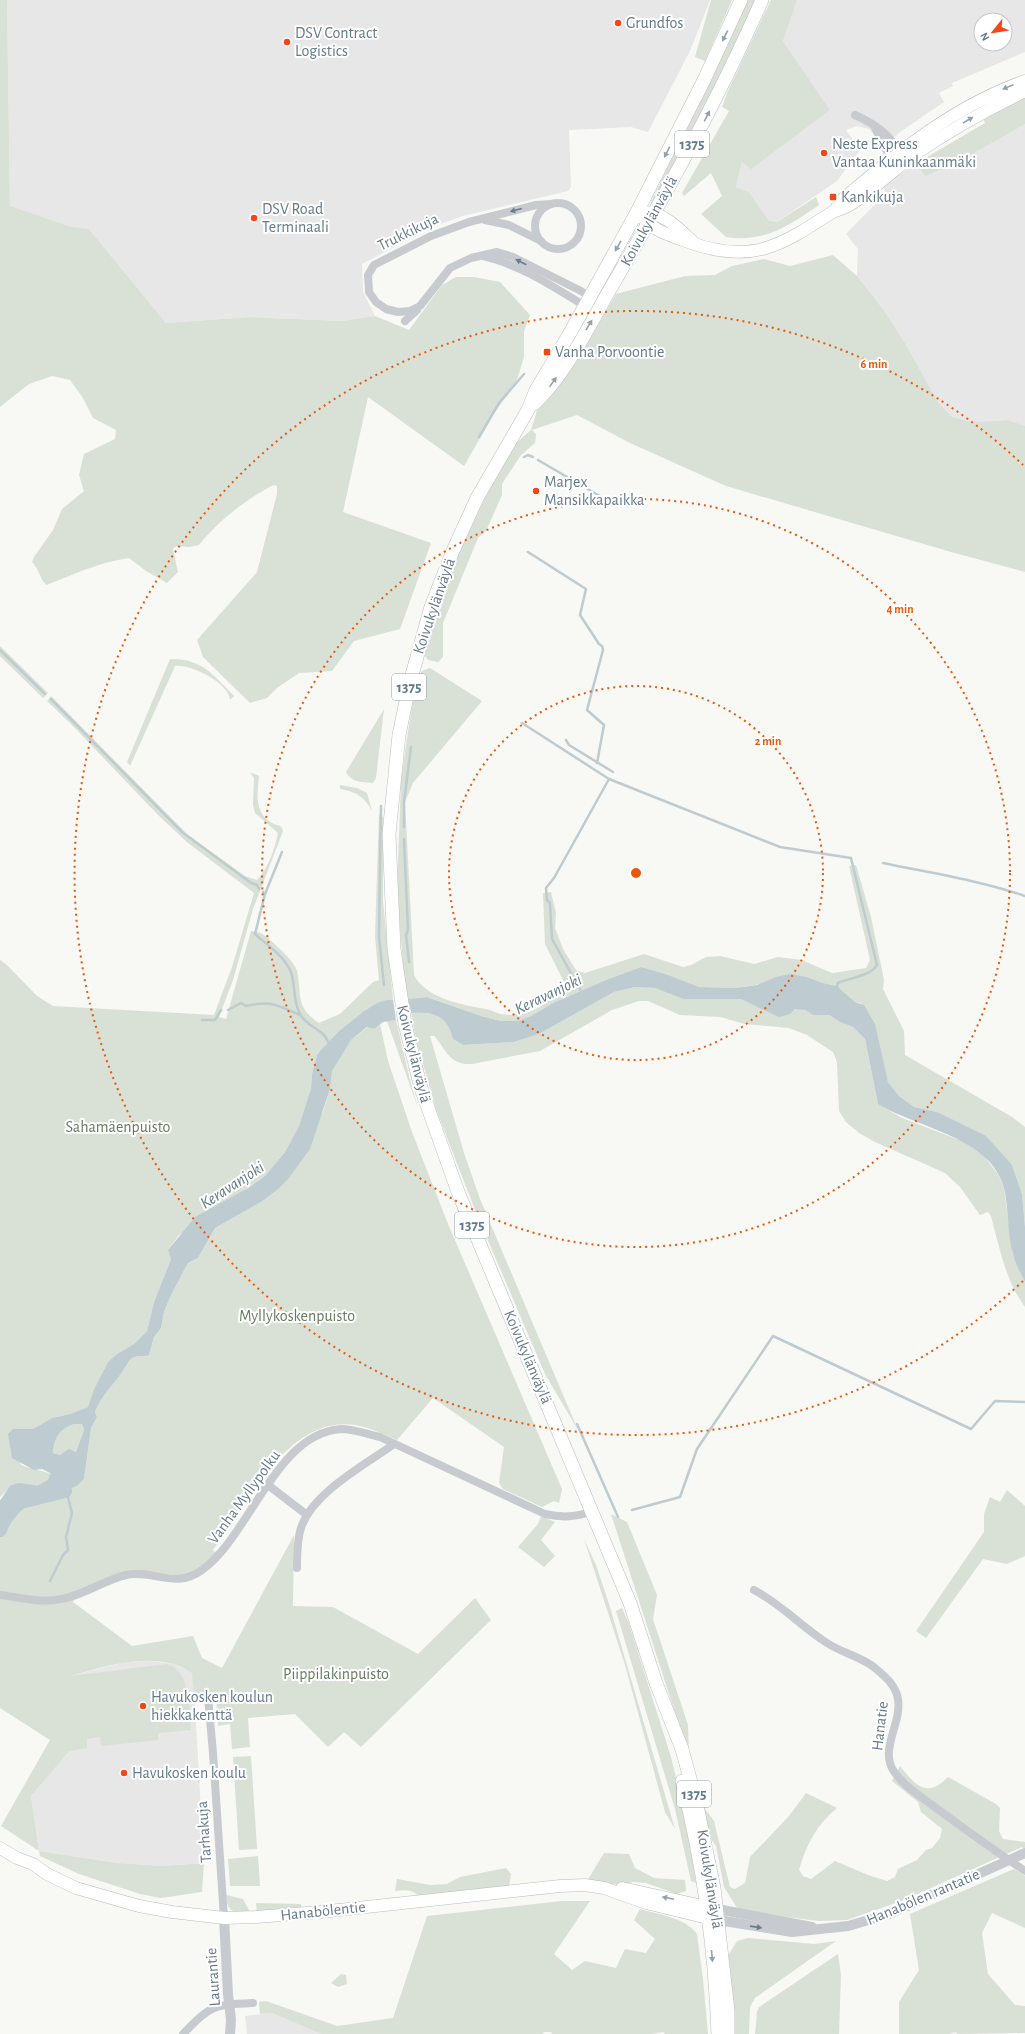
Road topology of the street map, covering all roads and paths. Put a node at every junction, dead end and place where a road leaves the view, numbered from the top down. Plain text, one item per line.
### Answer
1 (741, 0) edge
2 (762, 0) edge
3 (1025, 81) edge
4 (1025, 91) edge
5 (855, 115) dead end
6 (897, 158) junction
7 (551, 204) junction
8 (637, 212) junction
9 (655, 212) junction
10 (482, 220) junction
11 (648, 225) junction
12 (541, 241) junction
13 (696, 244) junction
14 (587, 301) junction
15 (420, 306) junction
16 (600, 306) junction
17 (405, 321) dead end
18 (528, 410) junction
19 (394, 1444) junction
20 (268, 1485) junction
21 (593, 1511) junction
22 (307, 1515) junction
23 (297, 1568) dead end
24 (754, 1590) dead end
25 (0, 1595) edge
26 (208, 1698) dead end
27 (0, 1848) edge
28 (1025, 1853) edge
29 (1007, 1861) junction
30 (1025, 1871) edge
31 (712, 1913) junction
32 (224, 1918) junction
33 (253, 2003) dead end
34 (228, 2005) junction
35 (183, 2034) edge
36 (230, 2034) edge
37 (718, 2034) edge
38 (728, 2034) edge

1 -> 8 main road, Koivukylänväylä / 1375
9 -> 2 main road, Koivukylänväylä / 1375
3 -> 6 main road
6 -> 4 main road
5 - 6 street
6 - 13 main road
7 -> 10 street, Trukkikuja
7 - 12 street
7 - 12 street, Trukkikuja
8 - 9 main road
8 - 11 main road
8 -> 14 main road, Koivukylänväylä / 1375
9 - 11 main road, Koivukylänväylä / 1375
9 - 13 main road
10 - 12 street, Trukkikuja
10 - 15 street, Trukkikuja
11 - 13 main road
11 - 16 main road, Koivukylänväylä / 1375
14 - 15 street
14 - 16 street
14 - 18 main road, Koivukylänväylä / 1375
15 - 17 street
18 -> 16 main road, Koivukylänväylä / 1375
18 - 21 main road, Koivukylänväylä / 1375
19 - 20 street, Vanha Myllypolku
19 - 21 street, Vanha Myllypolku
19 - 22 street
20 - 22 street
20 - 25 street, Vanha Myllypolku
21 - 31 main road, Koivukylänväylä / 1375
22 - 23 street
24 - 29 street, Hanatie
26 - 32 street, Tarhakuja
27 - 32 main road, Hanabölentie
28 - 29 street, Hanabölen rantatie
29 - 30 street, Hanatie
29 - 31 street, Hanabölen rantatie
31 - 32 main road, Hanabölentie
31 -> 37 main road, Koivukylänväylä / 1375
31 - 38 main road, Koivukylänväylä / 1375
32 - 34 street, Laurantie
33 - 34 street
34 - 35 street
34 - 36 street, Laurantie

